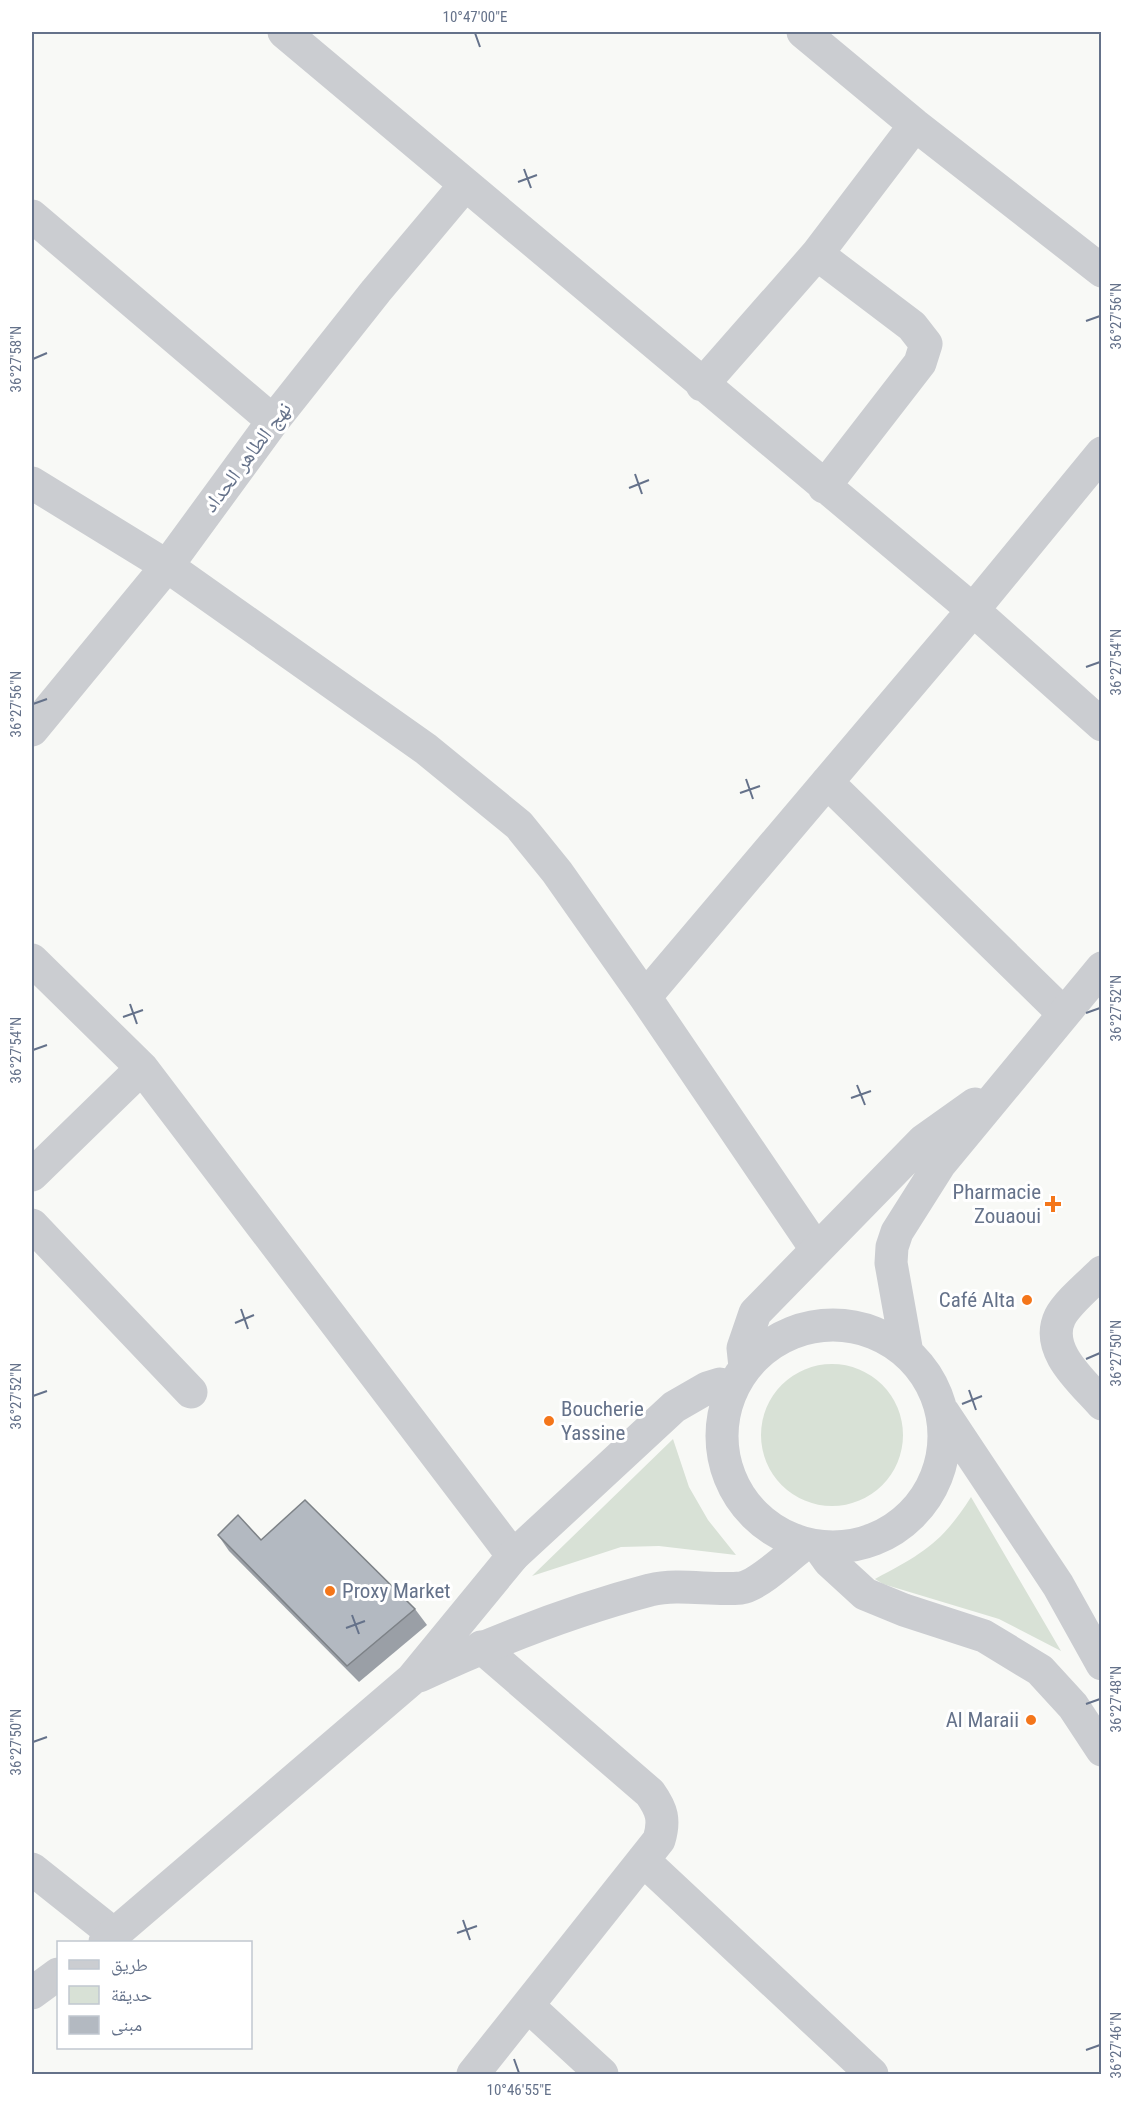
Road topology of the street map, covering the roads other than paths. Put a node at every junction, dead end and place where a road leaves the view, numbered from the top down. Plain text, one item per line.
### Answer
1 (284, 32) edge
2 (803, 32) edge
3 (915, 125) junction
4 (465, 185) junction
5 (32, 216) edge
6 (817, 254) junction
7 (1101, 271) edge
8 (702, 384) junction
9 (273, 421) junction
10 (1101, 453) edge
11 (32, 483) edge
12 (824, 487) junction
13 (167, 566) junction
14 (973, 610) junction
15 (1101, 725) edge
16 (32, 730) edge
17 (827, 782) junction
18 (32, 960) edge
19 (1098, 981) edge
20 (645, 997) junction
21 (1063, 1013) junction
22 (142, 1068) junction
23 (1018, 1073) junction
24 (32, 1175) edge
25 (32, 1225) edge
26 (816, 1250) junction
27 (1101, 1272) edge
28 (907, 1353) junction
29 (739, 1377) junction
30 (191, 1392) dead end
31 (1101, 1404) edge
32 (941, 1409) junction
33 (811, 1545) junction
34 (513, 1556) junction
35 (481, 1647) junction
36 (1101, 1664) edge
37 (412, 1679) junction
38 (1101, 1750) edge
39 (643, 1860) junction
40 (32, 1869) edge
41 (110, 1939) edge
42 (57, 1975) edge
43 (32, 1993) edge
44 (528, 2006) junction
45 (473, 2074) edge
46 (602, 2074) edge
47 (872, 2074) edge

1 - 4 street
2 - 3 street
3 - 6 street
3 - 7 street
4 - 8 street
4 - 9 street, نهج الطاهر الحداد
5 - 9 street
6 - 8 street
6 - 12 street
8 - 12 street
9 - 13 street, نهج الطاهر الحداد
10 - 14 street
11 - 13 street
12 - 14 street
13 - 16 street, نهج الطاهر الحداد
13 - 20 street
14 - 15 street
14 - 17 street
17 - 20 street
17 - 21 street
18 - 22 street
19 - 21 street
20 - 26 street
21 - 23 street
22 - 24 street
22 - 34 street
23 - 26 street
23 - 28 street
25 - 30 street
26 - 29 street
27 - 31 street
28 - 29 street
28 - 32 street
29 - 33 street
29 - 34 street
32 - 33 street
32 - 36 street
33 - 35 street
33 - 38 street
34 - 37 street
35 - 37 street
35 - 39 street
37 - 41 street
39 - 44 street
39 - 47 street
40 - 41 street
42 - 43 street
44 - 45 street
44 - 46 street

